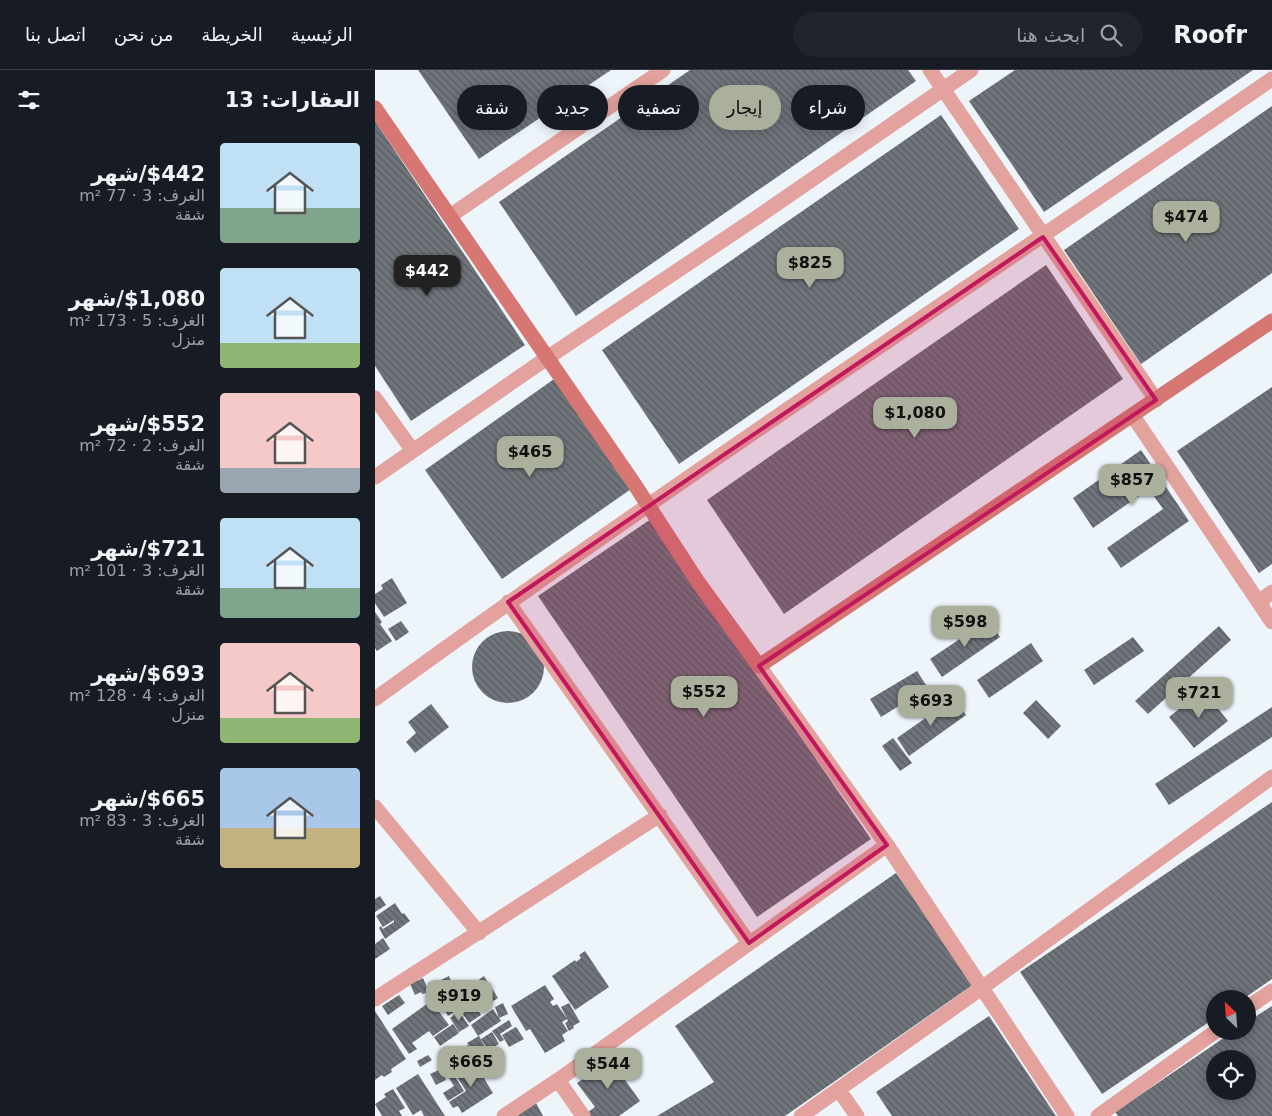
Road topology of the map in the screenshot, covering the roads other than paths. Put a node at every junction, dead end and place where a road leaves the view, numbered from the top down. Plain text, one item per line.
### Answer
1 (663, 70) edge
2 (930, 70) edge
3 (971, 70) edge
4 (1272, 79) edge
5 (943, 90) junction
6 (375, 108) edge
7 (450, 216) junction
8 (1043, 237) junction
9 (1272, 321) edge
10 (547, 358) junction
11 (375, 398) edge
12 (1156, 400) junction
13 (1133, 416) junction
14 (413, 451) junction
15 (375, 477) edge
16 (648, 504) junction
17 (1272, 592) edge
18 (508, 602) junction
19 (1259, 602) junction
20 (1272, 622) edge
21 (759, 666) junction
22 (375, 698) edge
23 (1272, 777) edge
24 (375, 807) edge
25 (660, 815) junction
26 (887, 844) junction
27 (479, 932) junction
28 (749, 944) junction
29 (983, 987) junction
30 (1272, 991) edge
31 (375, 1000) edge
32 (1256, 1002) edge
33 (1206, 1038) edge
34 (558, 1080) junction
35 (839, 1090) junction
36 (504, 1116) edge
37 (583, 1116) edge
38 (801, 1116) edge
39 (857, 1116) edge
40 (1067, 1116) edge
41 (1097, 1116) edge

1 - 7 street
2 - 5 street
3 - 5 street
4 - 8 street
5 - 8 street
5 - 10 street
6 - 7 street
7 - 10 street
8 - 12 street
8 - 16 street
9 - 12 street
10 - 14 street
10 - 16 street
11 - 14 street
12 - 13 street
13 - 19 street
13 - 21 street
14 - 15 street
16 - 18 street
16 - 21 street
17 - 19 street
18 - 22 street
18 - 25 street
19 - 20 street
21 - 26 street
23 - 29 street
24 - 27 street
25 - 27 street
25 - 28 street
26 - 28 street
26 - 29 street
27 - 31 street
28 - 34 street
29 - 35 street
29 - 40 street
30 - 32 street
33 - 41 street
34 - 36 street
34 - 37 street
35 - 38 street
35 - 39 street

